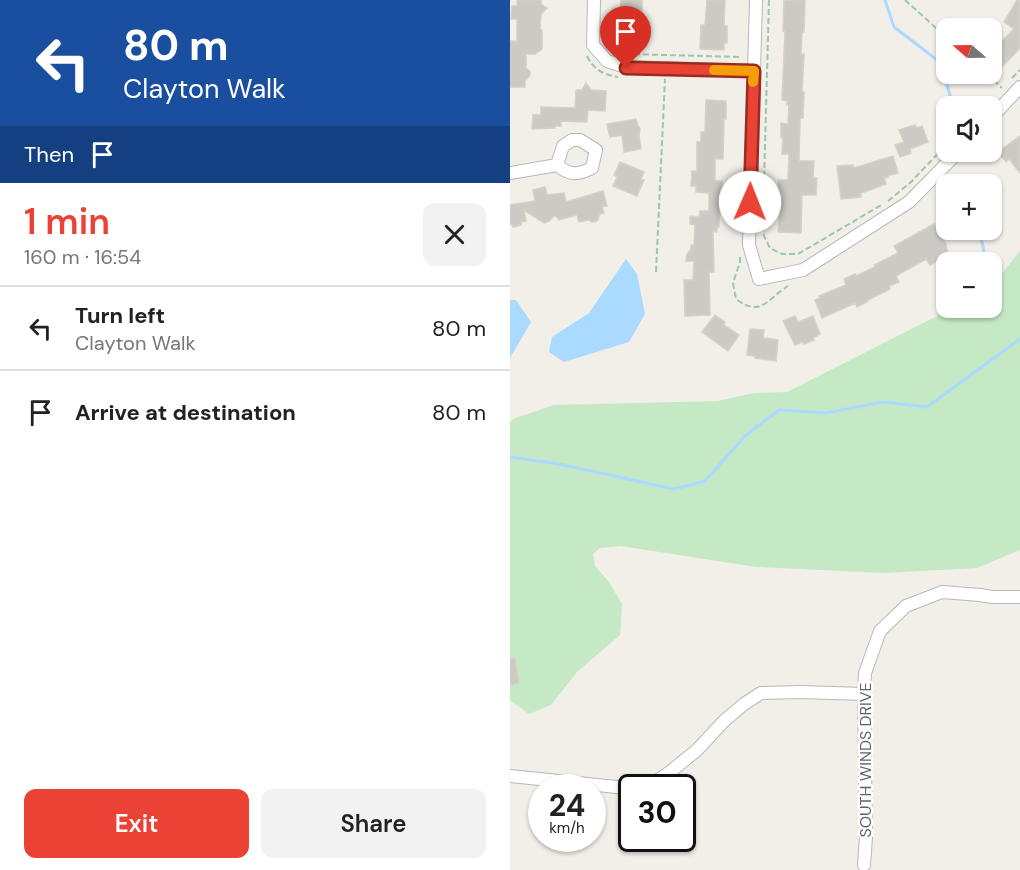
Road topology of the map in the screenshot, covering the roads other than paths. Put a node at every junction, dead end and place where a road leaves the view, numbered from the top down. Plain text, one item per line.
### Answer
1 (594, 0) edge
2 (756, 0) edge
3 (754, 71) junction
4 (1020, 87) edge
5 (1002, 106) edge
6 (948, 162) edge
7 (557, 165) dead end
8 (510, 173) edge
9 (1020, 597) edge
10 (864, 694) junction
11 (667, 774) edge
12 (510, 776) edge
13 (618, 787) edge
14 (862, 868) edge

1 - 3 street
2 - 3 street
3 - 6 street
4 - 5 street
7 - 8 street
9 - 10 street, SOUTH WINDS DRIVE
10 - 11 street
10 - 14 street, SOUTH WINDS DRIVE
12 - 13 street

